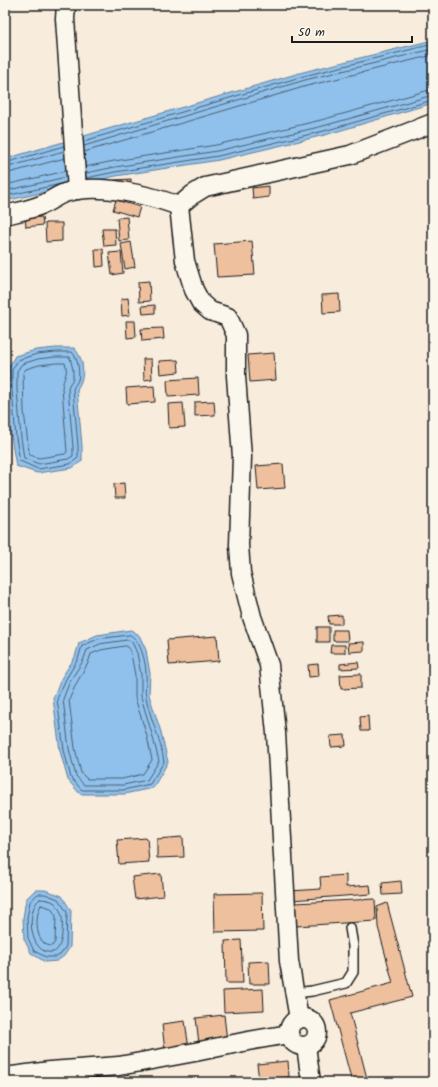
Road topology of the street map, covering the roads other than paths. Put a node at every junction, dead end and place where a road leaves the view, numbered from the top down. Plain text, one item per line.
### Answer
1 (66, 5) edge
2 (433, 124) edge
3 (77, 188) junction
4 (179, 206) junction
5 (5, 215) edge
6 (350, 928) dead end
7 (295, 993) junction
8 (299, 1019) junction
9 (289, 1034) junction
10 (306, 1046) junction
11 (5, 1077) edge
12 (311, 1082) edge

1 - 3 street
2 - 4 street
3 - 4 street
3 - 5 street
4 - 7 street
6 - 7 lane
7 - 8 street
8 - 9 street
8 - 10 street
9 - 10 street
9 - 11 street
10 - 12 street

